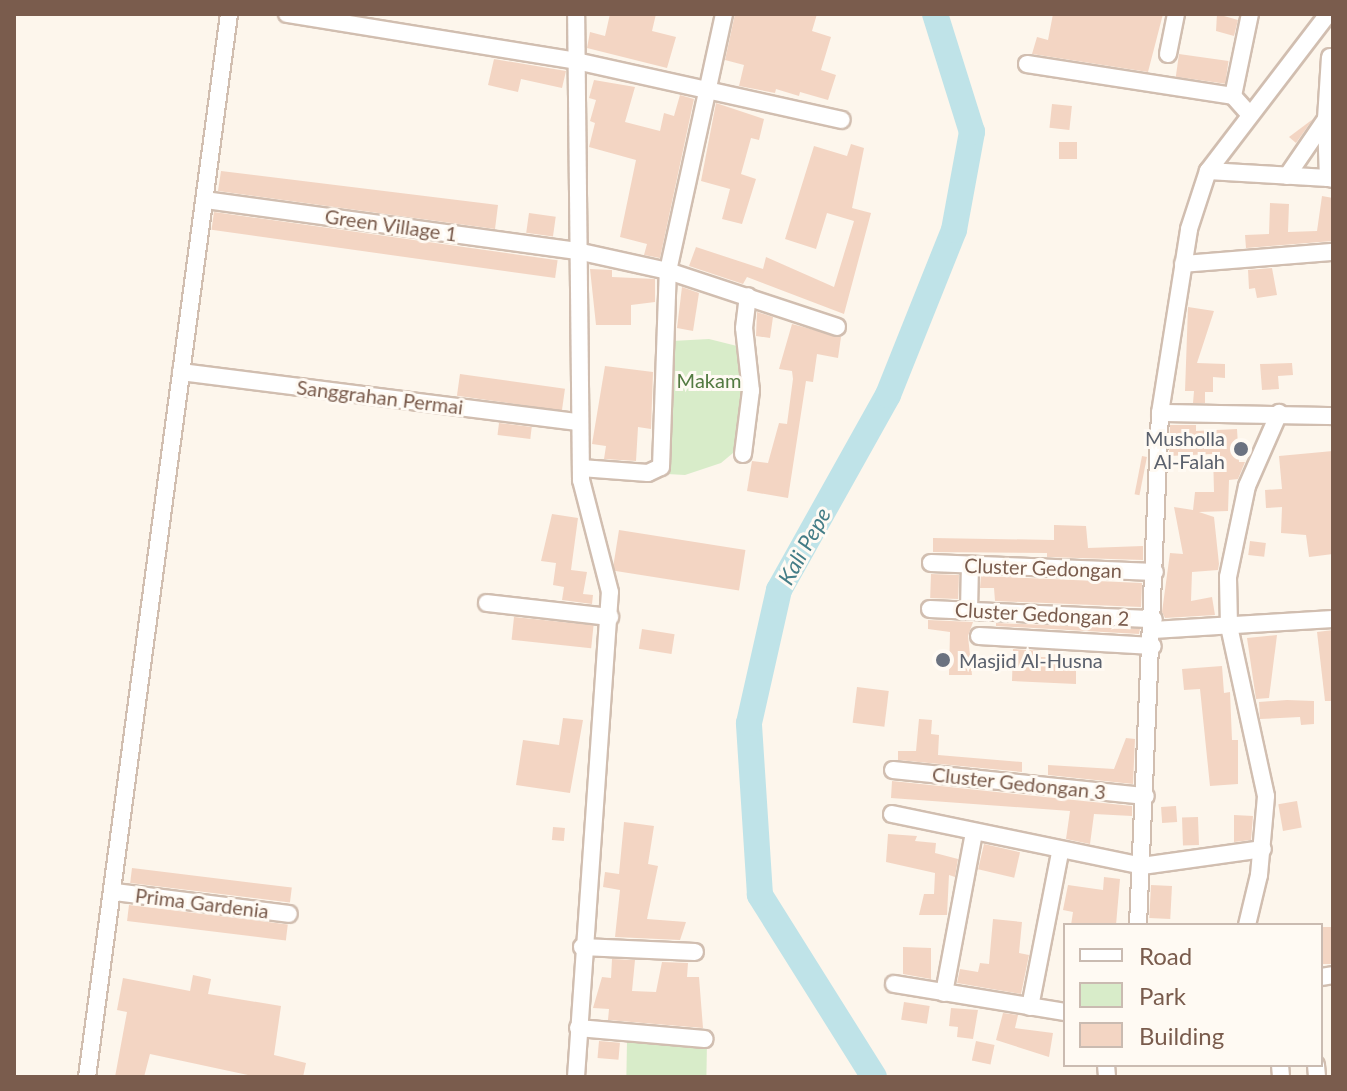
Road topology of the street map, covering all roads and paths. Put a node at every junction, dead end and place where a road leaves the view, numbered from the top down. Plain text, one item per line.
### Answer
1 (229, 14) edge
2 (287, 14) edge
3 (576, 14) edge
4 (724, 14) edge
5 (1176, 14) edge
6 (1250, 14) edge
7 (1328, 14) edge
8 (1301, 52) junction
9 (1168, 54) dead end
10 (1332, 57) edge
11 (576, 61) junction
12 (1027, 64) dead end
13 (706, 93) junction
14 (1233, 96) junction
15 (1249, 114) junction
16 (1326, 119) junction
17 (842, 120) dead end
18 (1208, 171) junction
19 (1287, 176) junction
20 (1331, 178) edge
21 (205, 200) junction
22 (577, 251) junction
23 (1333, 252) edge
24 (1183, 264) junction
25 (668, 271) junction
26 (748, 296) junction
27 (837, 327) dead end
28 (181, 372) junction
29 (1160, 413) junction
30 (1279, 413) junction
31 (1333, 416) edge
32 (578, 422) junction
33 (743, 454) dead end
34 (581, 468) junction
35 (931, 563) dead end
36 (970, 565) junction
37 (1155, 572) junction
38 (487, 603) dead end
39 (930, 609) dead end
40 (969, 611) junction
41 (610, 617) junction
42 (1333, 619) edge
43 (1229, 626) junction
44 (1153, 632) junction
45 (979, 636) dead end
46 (893, 770) dead end
47 (1146, 796) junction
48 (892, 814) dead end
49 (974, 833) junction
50 (1263, 849) junction
51 (1060, 852) junction
52 (1142, 866) junction
53 (115, 892) junction
54 (289, 914) dead end
55 (1138, 923) edge
56 (1247, 923) edge
57 (582, 947) junction
58 (695, 952) dead end
59 (894, 984) dead end
60 (944, 993) junction
61 (1030, 1007) junction
62 (1063, 1012) edge
63 (578, 1028) junction
64 (705, 1039) dead end
65 (87, 1077) edge
66 (576, 1077) edge

1 - 21 street
2 - 11 street
3 - 11 street
4 - 13 street
5 - 9 street
6 - 14 street
7 - 8 street
8 - 10 street
8 - 15 street
10 - 16 street
11 - 13 street
11 - 22 street
12 - 14 street
13 - 17 street
13 - 25 street
14 - 15 street
15 - 18 street
16 - 19 street
16 - 20 street
18 - 19 street
18 - 24 street
19 - 20 street
21 - 22 street, Green Village 1
21 - 28 street
22 - 25 street, Green Village 1
22 - 32 street
23 - 24 street
24 - 29 street
25 - 26 street, Green Village 1
25 - 34 street
26 - 27 street, Green Village 1
26 - 33 street
28 - 32 street, Sanggrahan Permai
28 - 53 street
29 - 30 street
29 - 37 street
30 - 31 street
30 - 43 street
32 - 34 street
34 - 41 street
35 - 36 street, Cluster Gedongan
36 - 37 street, Cluster Gedongan
36 - 40 street
37 - 44 street
38 - 41 street
39 - 40 street, Cluster Gedongan 2
40 - 44 street, Cluster Gedongan 2
41 - 57 street
42 - 43 street
43 - 44 street
43 - 50 street
44 - 45 street
44 - 47 street
46 - 47 street, Cluster Gedongan 3
47 - 52 street
48 - 49 street
49 - 51 street
49 - 60 street
50 - 52 street
50 - 56 street
51 - 52 street
51 - 61 street
52 - 55 street
53 - 54 street, Prima Gardenia
53 - 65 street
57 - 58 street
57 - 63 street
59 - 60 street
60 - 61 street
61 - 62 street
63 - 64 street
63 - 66 street

